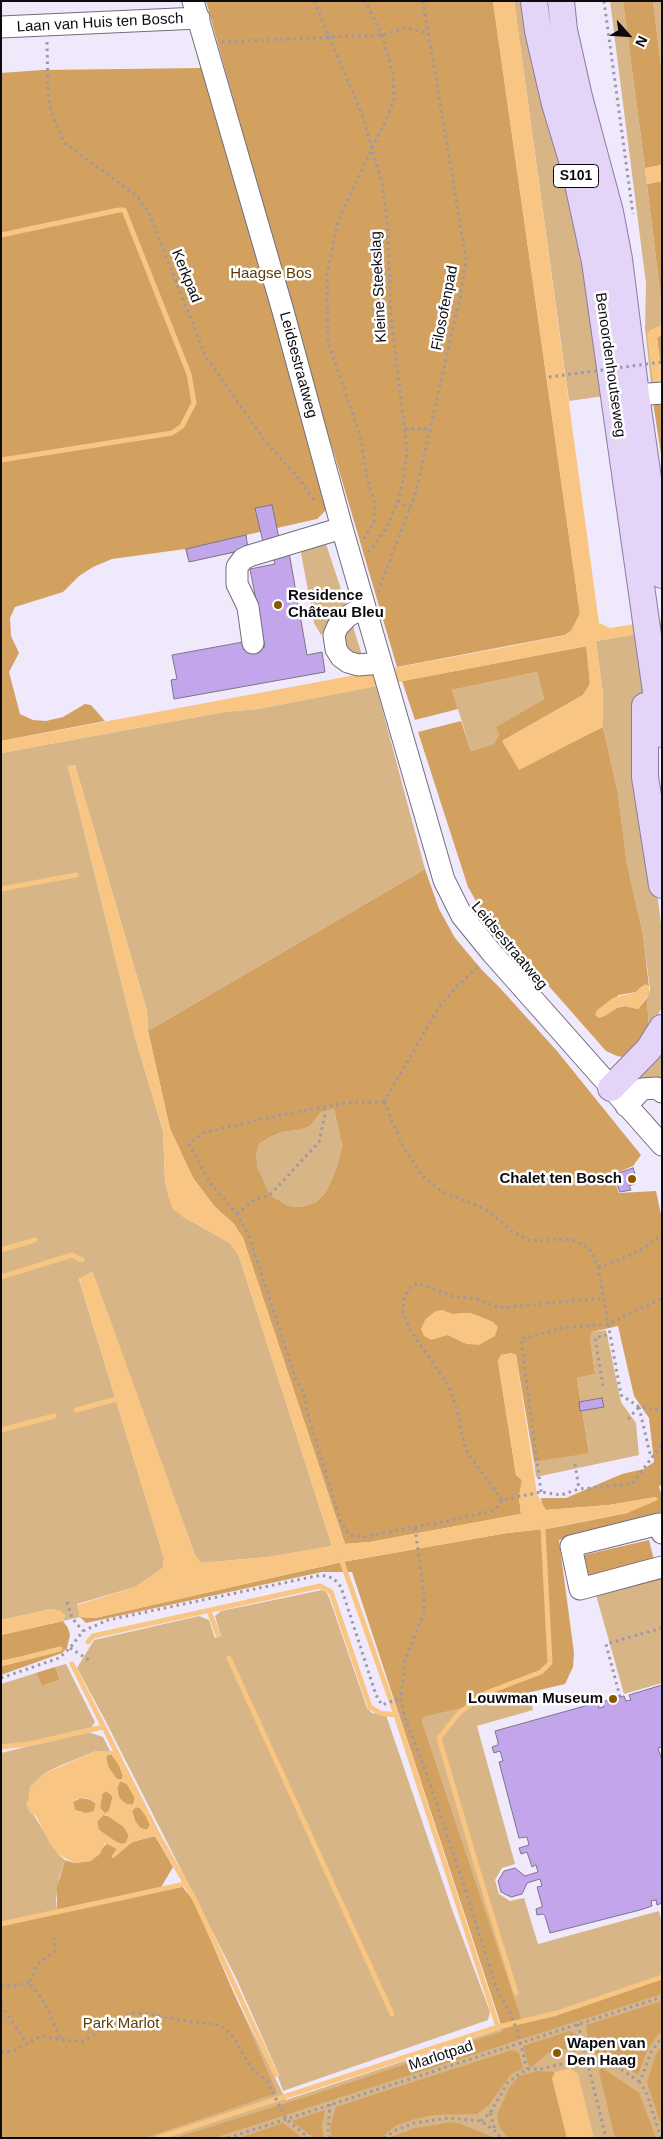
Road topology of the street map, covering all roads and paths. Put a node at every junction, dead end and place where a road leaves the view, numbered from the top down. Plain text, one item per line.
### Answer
1 (314, 1) edge
2 (365, 1) edge
3 (423, 1) edge
4 (534, 1) edge
5 (560, 1) edge
6 (196, 10) edge
7 (46, 26) junction
8 (1, 27) edge
9 (428, 33) junction
10 (382, 35) junction
11 (328, 36) junction
12 (206, 43) junction
13 (372, 150) junction
14 (662, 362) edge
15 (549, 377) dead end
16 (650, 394) edge
17 (431, 429) junction
18 (405, 430) junction
19 (398, 500) junction
20 (316, 503) dead end
21 (410, 509) junction
22 (342, 528) junction
23 (353, 566) junction
24 (662, 575) edge
25 (364, 607) junction
26 (649, 637) junction
27 (254, 642) dead end
28 (381, 663) junction
29 (662, 734) edge
30 (662, 886) edge
31 (492, 953) junction
32 (662, 1028) edge
33 (662, 1092) edge
34 (618, 1097) junction
35 (384, 1102) junction
36 (323, 1107) junction
37 (661, 1142) edge
38 (237, 1214) junction
39 (662, 1234) edge
40 (598, 1267) junction
41 (604, 1298) junction
42 (662, 1298) edge
43 (608, 1324) junction
44 (610, 1334) junction
45 (603, 1386) dead end
46 (639, 1407) junction
47 (662, 1410) edge
48 (628, 1419) dead end
49 (662, 1444) edge
50 (652, 1459) junction
51 (574, 1464) dead end
52 (579, 1489) junction
53 (539, 1493) junction
54 (502, 1500) junction
55 (416, 1530) junction
56 (662, 1533) edge
57 (662, 1567) edge
58 (67, 1602) dead end
59 (662, 1628) edge
60 (83, 1631) junction
61 (70, 1648) junction
62 (92, 1662) dead end
63 (1, 1678) edge
64 (620, 1697) dead end
65 (401, 1698) junction
66 (54, 1937) dead end
67 (29, 1983) junction
68 (1, 1987) edge
69 (662, 1997) edge
70 (1, 2005) edge
71 (578, 2024) junction
72 (662, 2037) edge
73 (61, 2040) junction
74 (26, 2042) junction
75 (520, 2043) junction
76 (1, 2052) edge
77 (587, 2058) junction
78 (526, 2069) junction
79 (640, 2082) junction
80 (330, 2104) junction
81 (490, 2113) junction
82 (286, 2118) junction
83 (481, 2121) junction
84 (495, 2131) junction
85 (228, 2138) edge
86 (309, 2138) edge
87 (330, 2138) edge
88 (384, 2138) edge
89 (501, 2138) edge
90 (606, 2138) edge
91 (661, 2138) edge

1 - 11 path, Kleine Steekslag
2 - 10 path
3 - 9 path, Filosofenpad
4 - 26 main road, Benoordenhoutseweg / S101
5 - 16 main road, Benoordenhoutseweg / S101
6 - 7 street, Laan van Huis ten Bosch
6 - 12 street, Leidsestraatweg
7 - 8 street, Laan van Huis ten Bosch
7 - 20 path, Kerkpad
9 - 10 path
9 - 17 path, Filosofenpad
10 - 11 path
10 - 13 path
11 - 12 path
11 - 13 path, Kleine Steekslag
12 - 22 street, Leidsestraatweg
13 - 18 path, Kleine Steekslag
13 - 23 path
14 - 15 path, bridge
16 - 24 main road, Benoordenhoutseweg / S101
17 - 18 path
17 - 21 path, Filosofenpad
18 - 19 path, Kleine Steekslag
19 - 21 path
19 - 23 path, Kleine Steekslag
21 - 25 path, Filosofenpad
22 - 23 street, Leidsestraatweg
22 - 27 street
23 - 25 street, Leidsestraatweg
25 - 28 street, Leidsestraatweg
25 - 28 street
26 - 29 main road, Benoordenhoutseweg / S101
26 - 30 main road
28 - 31 street, Leidsestraatweg
31 - 34 street, Leidsestraatweg
31 - 35 path
32 - 34 main road
33 - 34 street
34 - 37 street, Leidsestraatweg
35 - 36 path
35 - 40 path
36 - 38 path
36 - 38 path
38 - 55 path
39 - 40 path
40 - 41 path
41 - 43 path
41 - 54 path
42 - 43 path
43 - 44 path
43 - 53 path
44 - 45 path
44 - 46 path
46 - 47 path
46 - 48 path
46 - 50 path
49 - 50 path
50 - 52 path
51 - 52 path
52 - 53 path
53 - 54 path
54 - 55 path
55 - 65 path
56 - 57 street
58 - 60 path
59 - 64 path
60 - 61 path
60 - 65 path
61 - 62 path
61 - 63 path
65 - 75 path
66 - 67 path
67 - 68 path
67 - 73 path
69 - 71 path, Marlotpad
70 - 74 path
71 - 75 path, Marlotpad
71 - 77 path
72 - 79 path
73 - 74 path
73 - 82 path
74 - 76 path
75 - 78 path
75 - 80 path, Marlotpad
77 - 78 path
77 - 79 path
77 - 90 path
78 - 81 path
79 - 91 path
80 - 82 path, Marlotpad
80 - 87 path
81 - 83 path
81 - 84 path
82 - 85 path, Marlotpad
82 - 86 path
83 - 84 path
83 - 88 path
84 - 89 path

